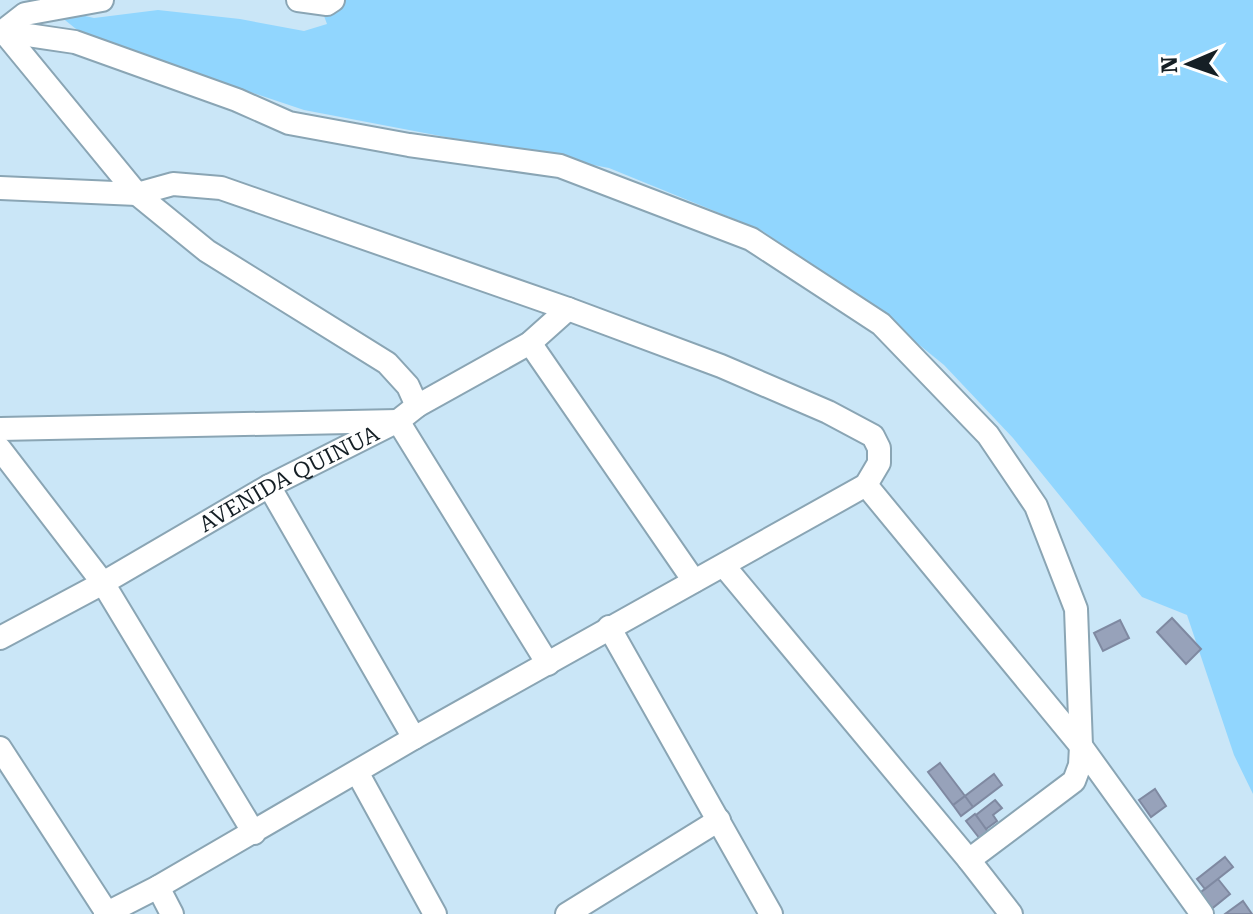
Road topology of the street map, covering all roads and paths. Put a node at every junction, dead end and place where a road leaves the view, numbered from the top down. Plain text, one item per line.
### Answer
1 (102, 0) edge
2 (298, 0) edge
3 (333, 0) edge
4 (1, 31) edge
5 (0, 188) edge
6 (137, 194) junction
7 (568, 309) junction
8 (530, 343) junction
9 (417, 406) junction
10 (398, 421) junction
11 (0, 429) edge
12 (0, 449) edge
13 (866, 485) junction
14 (269, 486) junction
15 (724, 566) junction
16 (694, 581) junction
17 (103, 583) junction
18 (609, 627) junction
19 (0, 638) edge
20 (548, 664) junction
21 (414, 738) junction
22 (1081, 746) junction
23 (0, 748) edge
24 (357, 772) junction
25 (719, 820) junction
26 (254, 833) junction
27 (969, 860) junction
28 (158, 887) junction
29 (106, 913) edge
30 (172, 914) edge
31 (435, 914) edge
32 (567, 914) edge
33 (771, 914) edge
34 (1011, 914) edge
35 (1202, 914) edge

1 - 4 street
2 - 3 street
4 - 6 street
4 - 22 street
5 - 6 street
6 - 7 street
6 - 9 street
7 - 8 street, AVENIDA QUINUA
7 - 13 street
8 - 9 street, AVENIDA QUINUA
8 - 16 street
9 - 10 street, AVENIDA QUINUA
10 - 11 street
10 - 14 street, AVENIDA QUINUA
10 - 20 street
12 - 17 street
13 - 15 street
13 - 22 street
14 - 17 street, AVENIDA QUINUA
14 - 21 street
15 - 16 street
15 - 27 street
16 - 18 street
17 - 19 street, AVENIDA QUINUA
17 - 26 street
18 - 20 street
18 - 25 street
20 - 21 street
21 - 24 street
22 - 27 street
22 - 35 street
23 - 29 street
24 - 26 street
24 - 31 street
25 - 32 street
25 - 33 street
26 - 28 street
27 - 34 street
28 - 29 street
28 - 30 street

